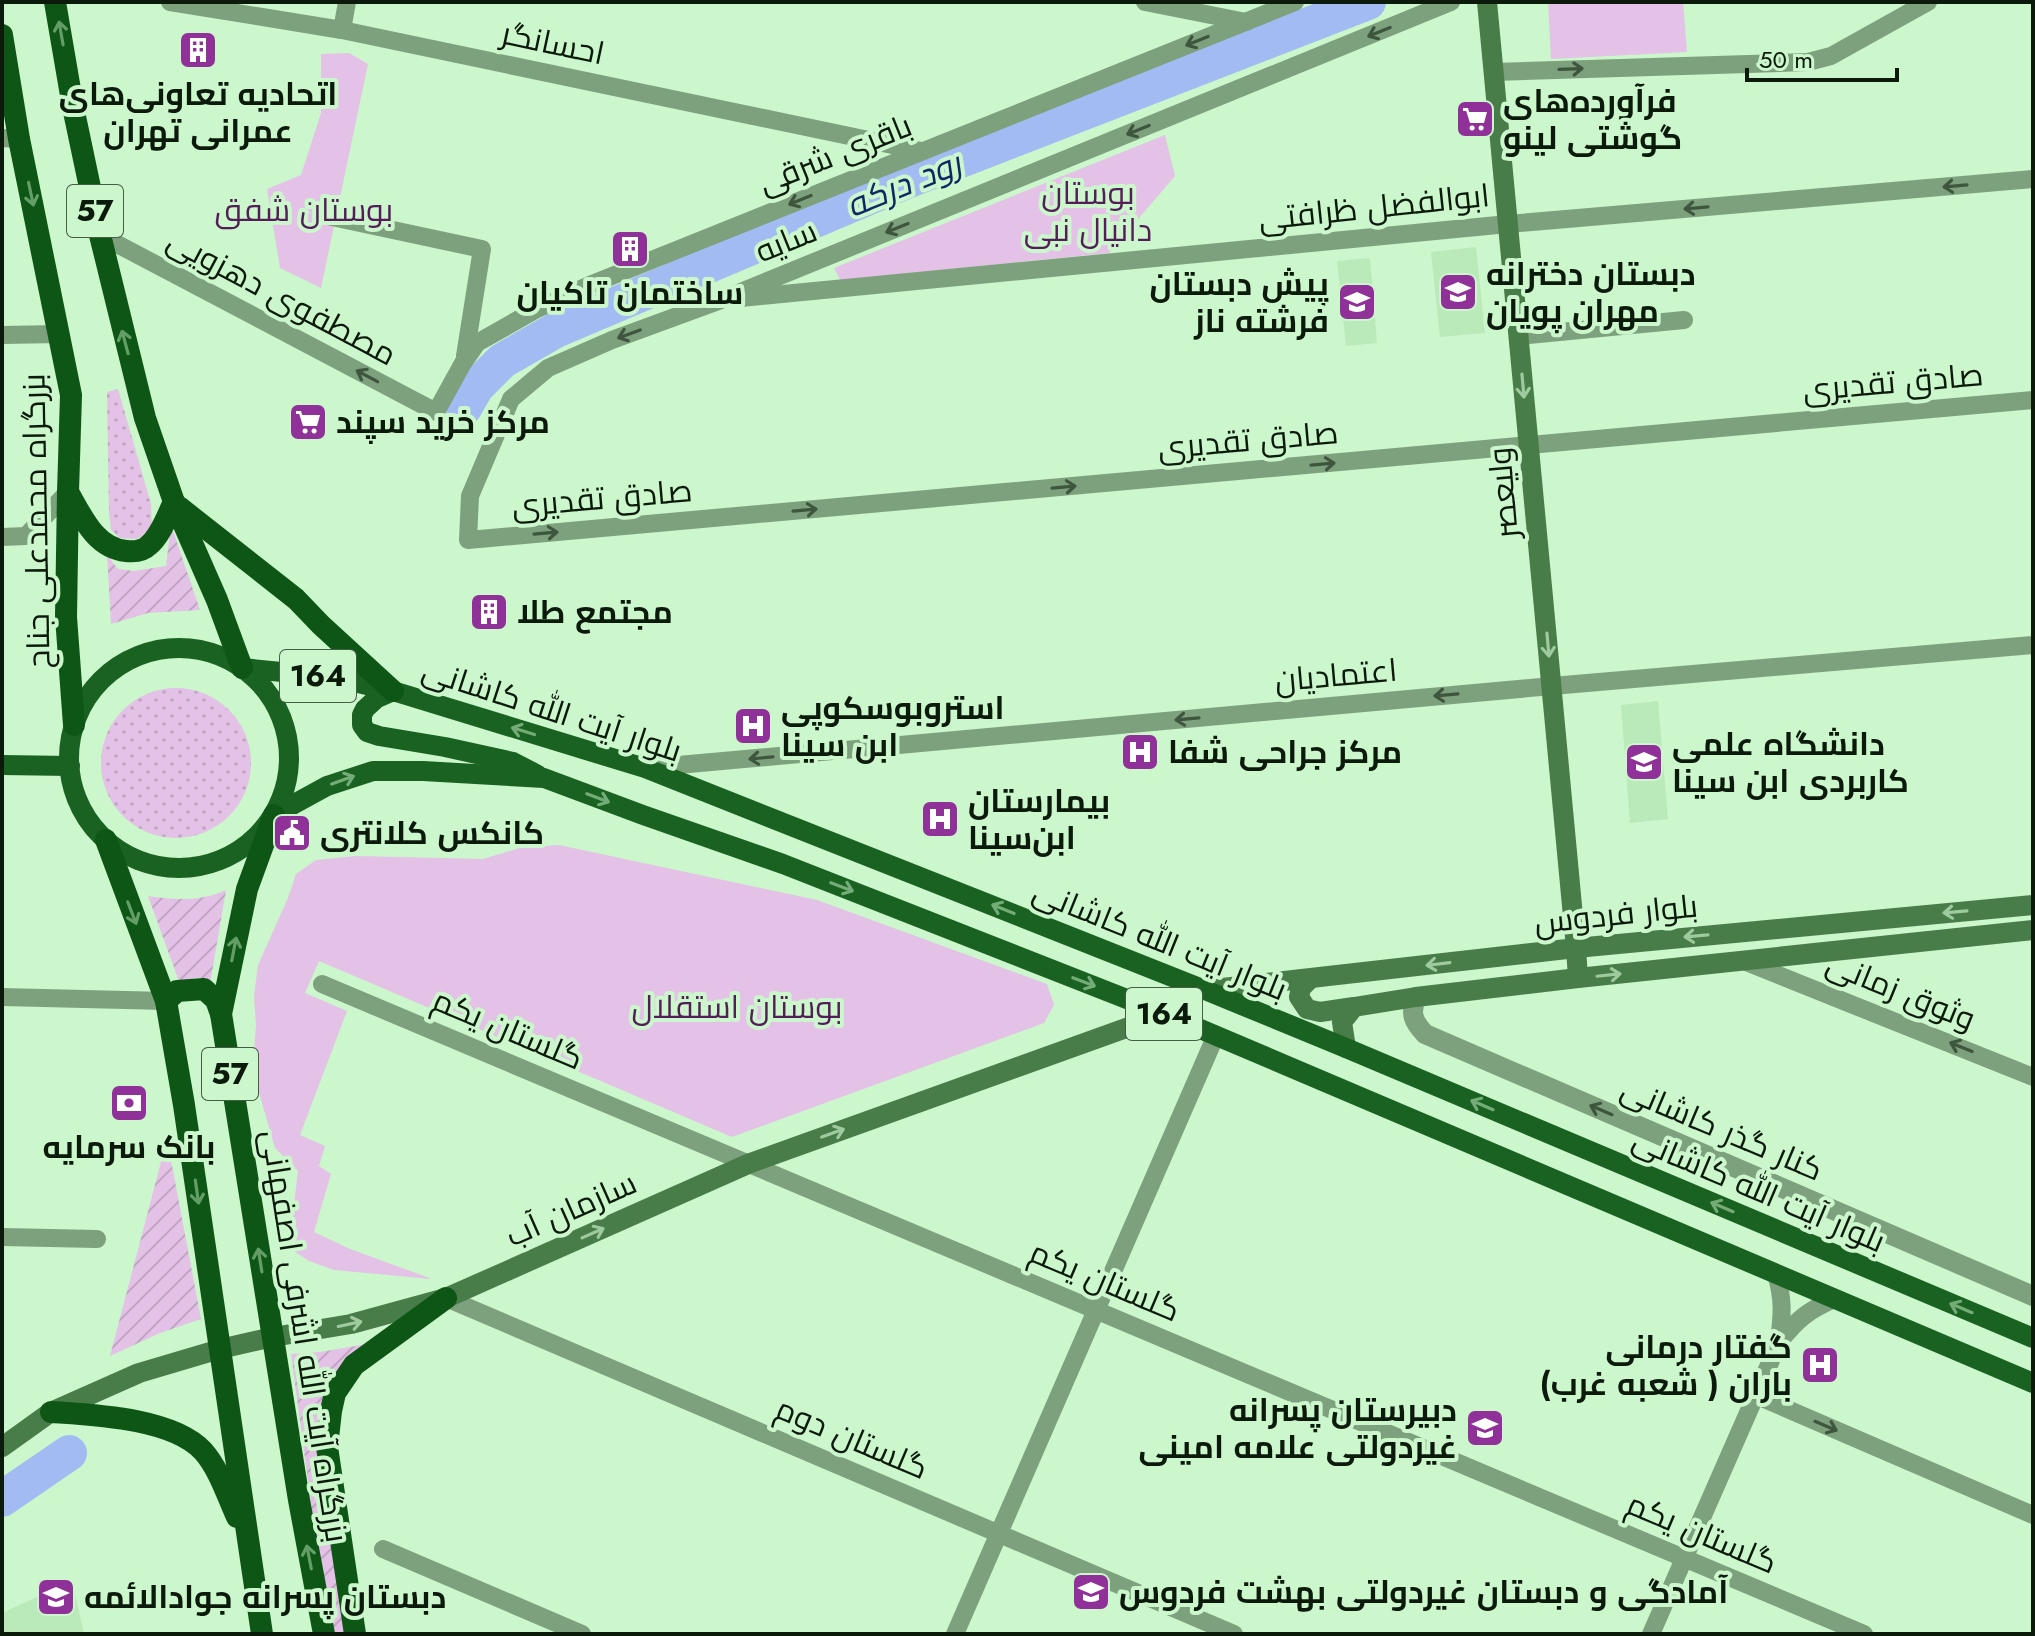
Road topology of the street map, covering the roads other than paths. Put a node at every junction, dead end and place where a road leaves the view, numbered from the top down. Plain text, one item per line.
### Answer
1 (55, 2) edge
2 (170, 2) edge
3 (347, 2) edge
4 (1145, 2) edge
5 (1295, 2) edge
6 (1451, 2) edge
7 (1487, 2) edge
8 (1928, 2) edge
9 (1246, 22) junction
10 (342, 30) junction
11 (2, 35) edge
12 (1494, 72) junction
13 (11, 138) edge
14 (922, 151) junction
15 (2033, 179) edge
16 (332, 217) dead end
17 (1508, 224) junction
18 (100, 235) junction
19 (721, 300) junction
20 (1684, 320) dead end
21 (60, 334) junction
22 (2, 335) edge
23 (1518, 336) junction
24 (463, 363) junction
25 (2033, 400) edge
26 (436, 412) joint
27 (1529, 445) junction
28 (68, 492) junction
29 (174, 502) junction
30 (2, 537) edge
31 (468, 540) joint
32 (2033, 645) edge
33 (242, 668) junction
34 (1552, 686) junction
35 (393, 691) junction
36 (74, 725) junction
37 (2, 765) edge
38 (70, 766) junction
39 (645, 768) junction
40 (544, 778) junction
41 (274, 815) junction
42 (106, 840) junction
43 (2033, 905) edge
44 (2033, 930) edge
45 (1743, 932) junction
46 (1576, 948) junction
47 (1746, 962) junction
48 (1578, 978) junction
49 (1310, 979) junction
50 (322, 984) dead end
51 (1205, 990) junction
52 (2, 997) edge
53 (1416, 997) junction
54 (166, 1001) junction
55 (1354, 1007) junction
56 (221, 1014) junction
57 (1165, 1014) junction
58 (1216, 1035) junction
59 (1346, 1048) junction
60 (2033, 1077) edge
61 (748, 1164) junction
62 (2, 1237) edge
63 (97, 1239) dead end
64 (1776, 1274) junction
65 (2033, 1296) edge
66 (446, 1298) junction
67 (1834, 1299) junction
68 (1096, 1310) junction
69 (273, 1337) junction
70 (2033, 1338) edge
71 (1779, 1342) junction
72 (221, 1349) junction
73 (2033, 1383) edge
74 (1755, 1395) junction
75 (51, 1412) junction
76 (3, 1446) edge
77 (2033, 1515) edge
78 (999, 1534) junction
79 (249, 1544) junction
80 (383, 1549) dead end
81 (1684, 1558) junction
82 (262, 1634) edge
83 (324, 1634) edge
84 (355, 1634) edge
85 (582, 1634) edge
86 (955, 1634) edge
87 (1234, 1634) edge
88 (1651, 1634) edge
89 (1864, 1634) edge

18 -> 1 highway, 57
2 - 10 street, احسانگر
3 - 10 street
4 - 9 street
5 - 9 street, باقری شرقی
6 -> 19 street, سایه
7 - 12 main road, ولیعصر
12 -> 8 street
9 -> 14 street, باقری شرقی
10 - 14 street, احسانگر
11 - 13 highway, بزرگراه محمدعلی جناح / 57
12 - 17 main road, ولیعصر
13 -> 21 highway, بزرگراه محمدعلی جناح / 57
14 -> 24 street, باقری شرقی
15 -> 17 street, ابوالفضل ظرافتی
16 - 24 street
17 - 19 street, ابوالفضل ظرافتی
17 - 23 main road, ولیعصر
26 -> 18 street, مصطفوی دهزویی
29 -> 18 highway, 57
19 -> 31 street, سایه
20 - 23 street
21 - 22 street
21 - 28 highway, بزرگراه محمدعلی جناح / 57
23 -> 27 main road, ولیعصر
24 - 26 street, باقری شرقی
25 - 27 street, صادق تقدیری
31 -> 27 street, صادق تقدیری
27 -> 34 main road, ولیعصر
28 - 29 highway
28 - 30 street
28 - 36 highway, بزرگراه محمدعلی جناح / 57
29 - 33 highway, 57
29 - 35 highway
32 - 34 street, اعتمادیان
33 - 35 main road, بلوار آیت الله کاشانی / 164
33 - 36 main road
33 - 41 main road
34 -> 39 street, اعتمادیان
34 - 46 main road, ولیعصر
39 -> 35 main road, بلوار آیت الله کاشانی / 164
35 - 40 main road
36 - 38 main road
37 - 38 main road
38 - 42 main road
51 -> 39 main road, بلوار آیت الله کاشانی / 164
41 -> 40 main road, بلوار آیت الله کاشانی / 164
40 -> 57 main road, بلوار آیت الله کاشانی / 164
41 - 42 main road
56 -> 41 highway, بزرگراه آیت الله اشرفی اصفهانی / 57
42 -> 54 highway, 57
43 -> 45 main road, بلوار فردوس
44 - 47 main road, بلوار فردوس
45 -> 46 main road, بلوار فردوس
45 - 47 main road
46 - 48 main road, ولیعصر
46 -> 49 main road, بلوار فردوس
48 -> 47 main road, بلوار فردوس
60 -> 47 street, وثوق زمانی
48 - 53 main road, بلوار فردوس
49 - 51 main road, بلوار فردوس
49 - 55 main road, بلوار فردوس
50 - 61 street, گلستان یکم
51 - 59 main road, بلوار آیت الله کاشانی / 164
52 - 54 street
53 - 55 main road, بلوار فردوس
65 -> 53 street, کنار گذر کاشانی
54 - 56 highway
54 -> 72 highway, 57
55 - 59 main road
69 -> 56 highway, بزرگراه آیت الله اشرفی اصفهانی / 57
57 - 58 main road, بلوار آیت الله کاشانی / 164
61 -> 57 main road, سازمان آب
58 - 64 main road, بلوار آیت الله کاشانی / 164
58 - 68 street
70 -> 59 main road, بلوار آیت الله کاشانی / 164
66 -> 61 main road, سازمان آب
61 - 68 street, گلستان یکم
62 - 63 street
64 - 67 main road, بلوار آیت الله کاشانی / 164
64 - 71 street
69 -> 66 main road, سازمان آب
66 - 78 street, گلستان دوم
66 - 84 highway
67 - 71 street
67 - 73 main road, بلوار آیت الله کاشانی / 164
68 - 78 street
68 - 81 street, گلستان یکم
69 - 72 main road, سازمان آب
83 -> 69 highway, بزرگراه آیت الله اشرفی اصفهانی / 57
71 - 74 street
72 - 75 main road, سازمان آب
72 - 79 highway, 57
74 -> 77 street
74 - 81 street
75 - 76 main road, سازمان آب
75 - 79 highway
78 - 86 street
78 - 87 street, گلستان دوم
79 - 82 highway, 57
80 - 85 street
81 - 88 street
81 - 89 street, گلستان یکم

